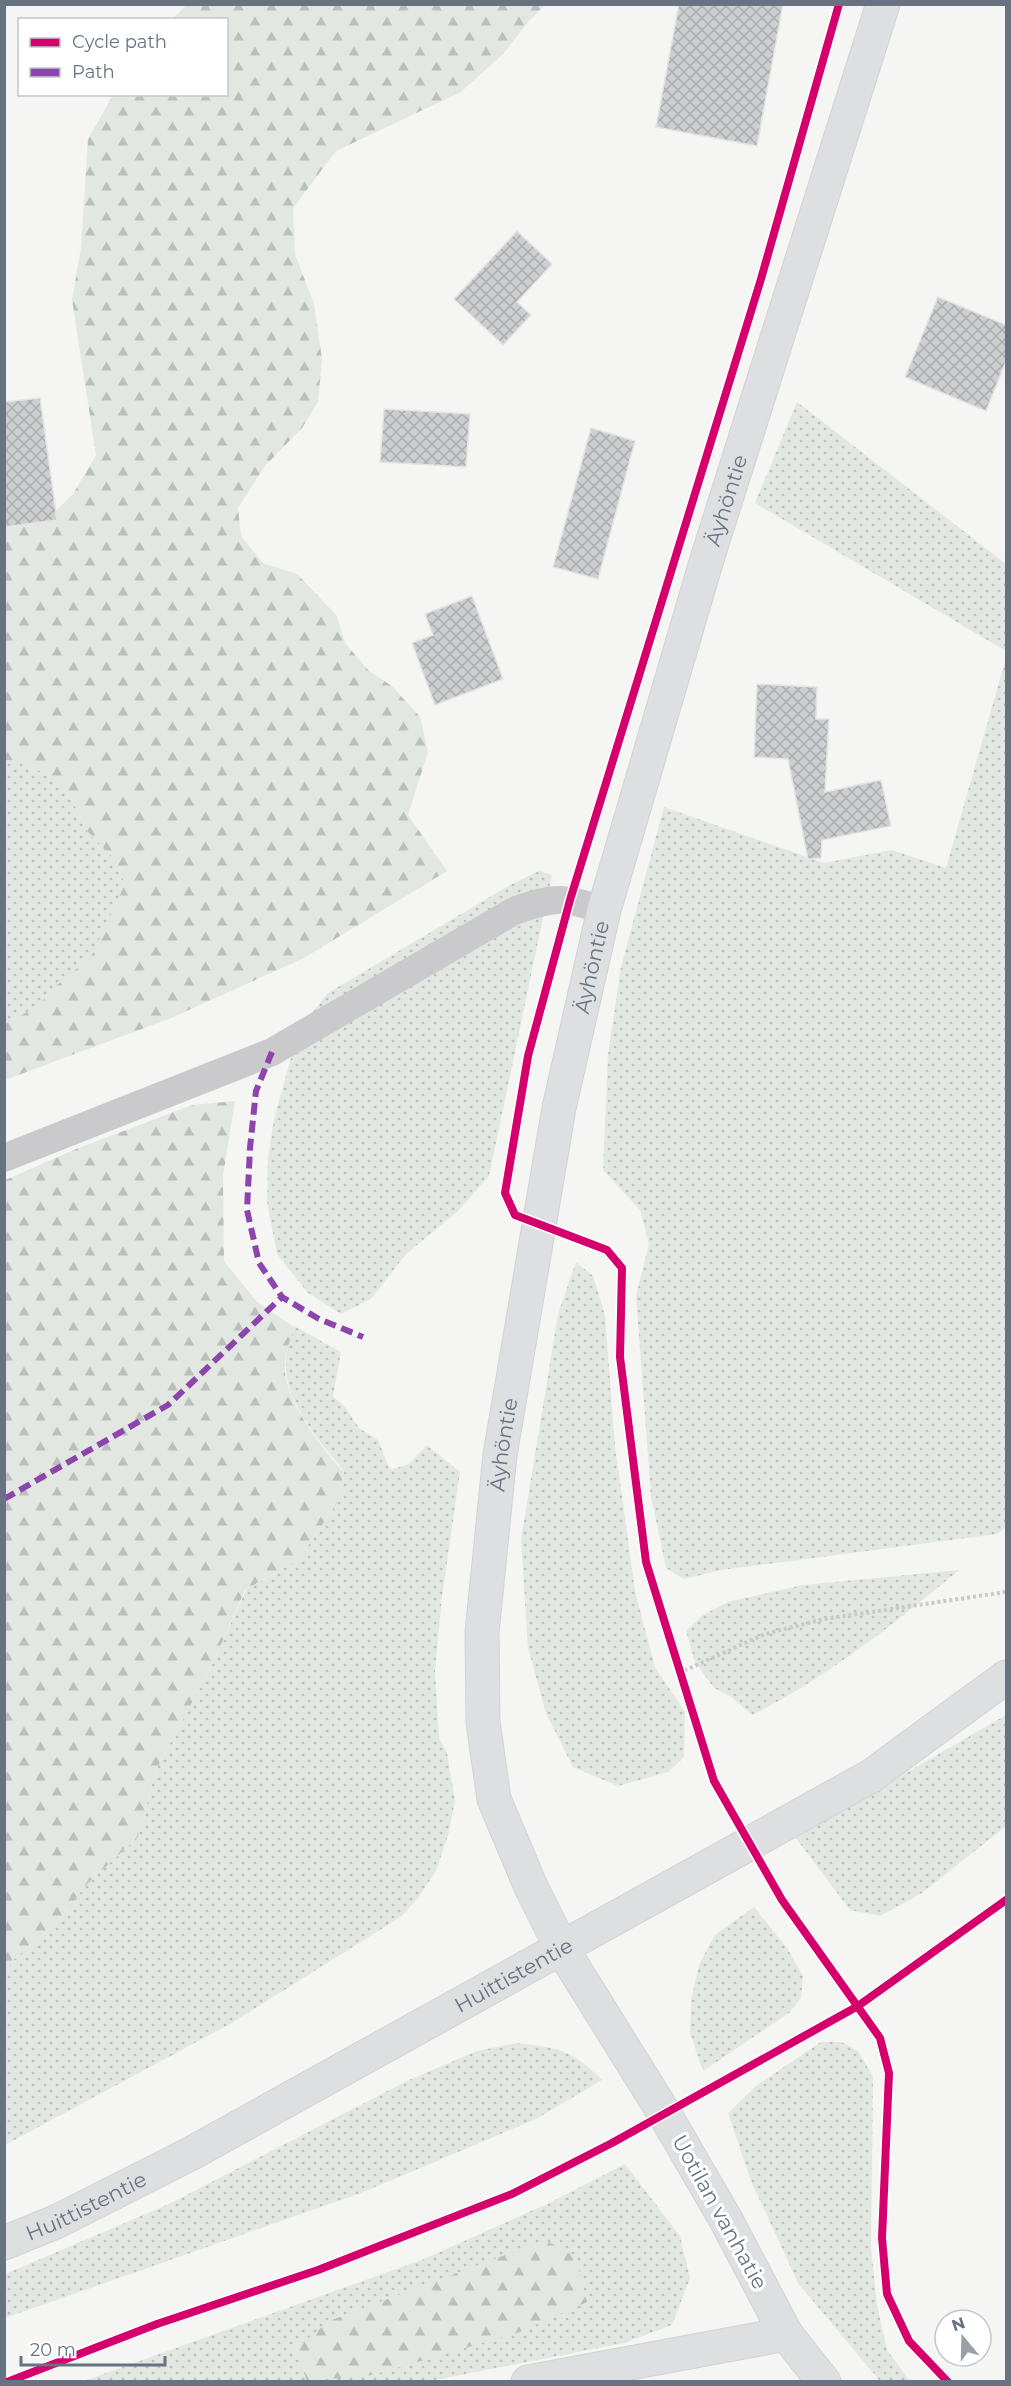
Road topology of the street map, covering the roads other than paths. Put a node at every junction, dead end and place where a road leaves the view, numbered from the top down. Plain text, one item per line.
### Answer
1 (883, 4) edge
2 (604, 910) junction
3 (4, 1158) edge
4 (1006, 1677) edge
5 (562, 1949) junction
6 (4, 2243) edge
7 (786, 2334) junction
8 (528, 2382) edge
9 (824, 2382) edge

1 - 2 main road, Äyhöntie
2 - 3 lane
2 - 5 main road, Äyhöntie
4 - 5 main road, Huittistentie
5 - 6 main road, Huittistentie
5 - 7 main road, Uotilan vanhatie
7 - 8 main road
7 - 9 main road, Uotilan vanhatie

